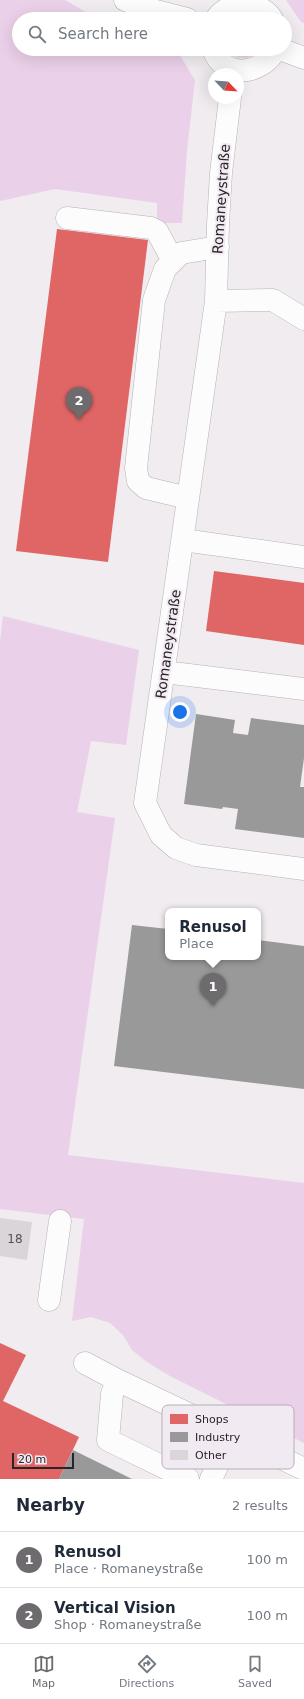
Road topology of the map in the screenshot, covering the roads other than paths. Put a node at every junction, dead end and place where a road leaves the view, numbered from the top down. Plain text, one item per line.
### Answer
1 (125, 0) edge
2 (160, 12) edge
3 (223, 12) edge
4 (266, 12) edge
5 (292, 54) edge
6 (217, 56) edge
7 (272, 56) edge
8 (304, 58) edge
9 (231, 68) edge
10 (244, 71) edge
11 (229, 104) edge
12 (66, 218) dead end
13 (218, 247) junction
14 (173, 260) junction
15 (216, 301) junction
16 (304, 319) edge
17 (188, 498) junction
18 (183, 540) junction
19 (304, 557) edge
20 (164, 672) junction
21 (304, 689) edge
22 (304, 869) edge
23 (60, 1221) dead end
24 (49, 1300) dead end
25 (85, 1363) dead end
26 (117, 1380) junction
27 (169, 1405) edge
28 (294, 1464) edge
29 (162, 1466) edge
30 (167, 1469) edge
31 (216, 1469) edge
32 (304, 1469) edge
33 (188, 1479) edge
34 (211, 1479) edge

1 - 2 street
3 - 4 street
5 - 8 street
6 - 9 street
7 - 10 street
11 - 13 street, Romaneystraße
12 - 14 street
13 - 14 street
13 - 15 street, Romaneystraße
14 - 17 street
15 - 16 street
15 - 17 street, Romaneystraße
17 - 18 street, Romaneystraße
18 - 19 street
18 - 20 street, Romaneystraße
20 - 21 street
20 - 22 street, Romaneystraße
23 - 24 street
25 - 26 street
26 - 27 street
26 - 29 street
28 - 32 street
30 - 33 street
31 - 34 street

